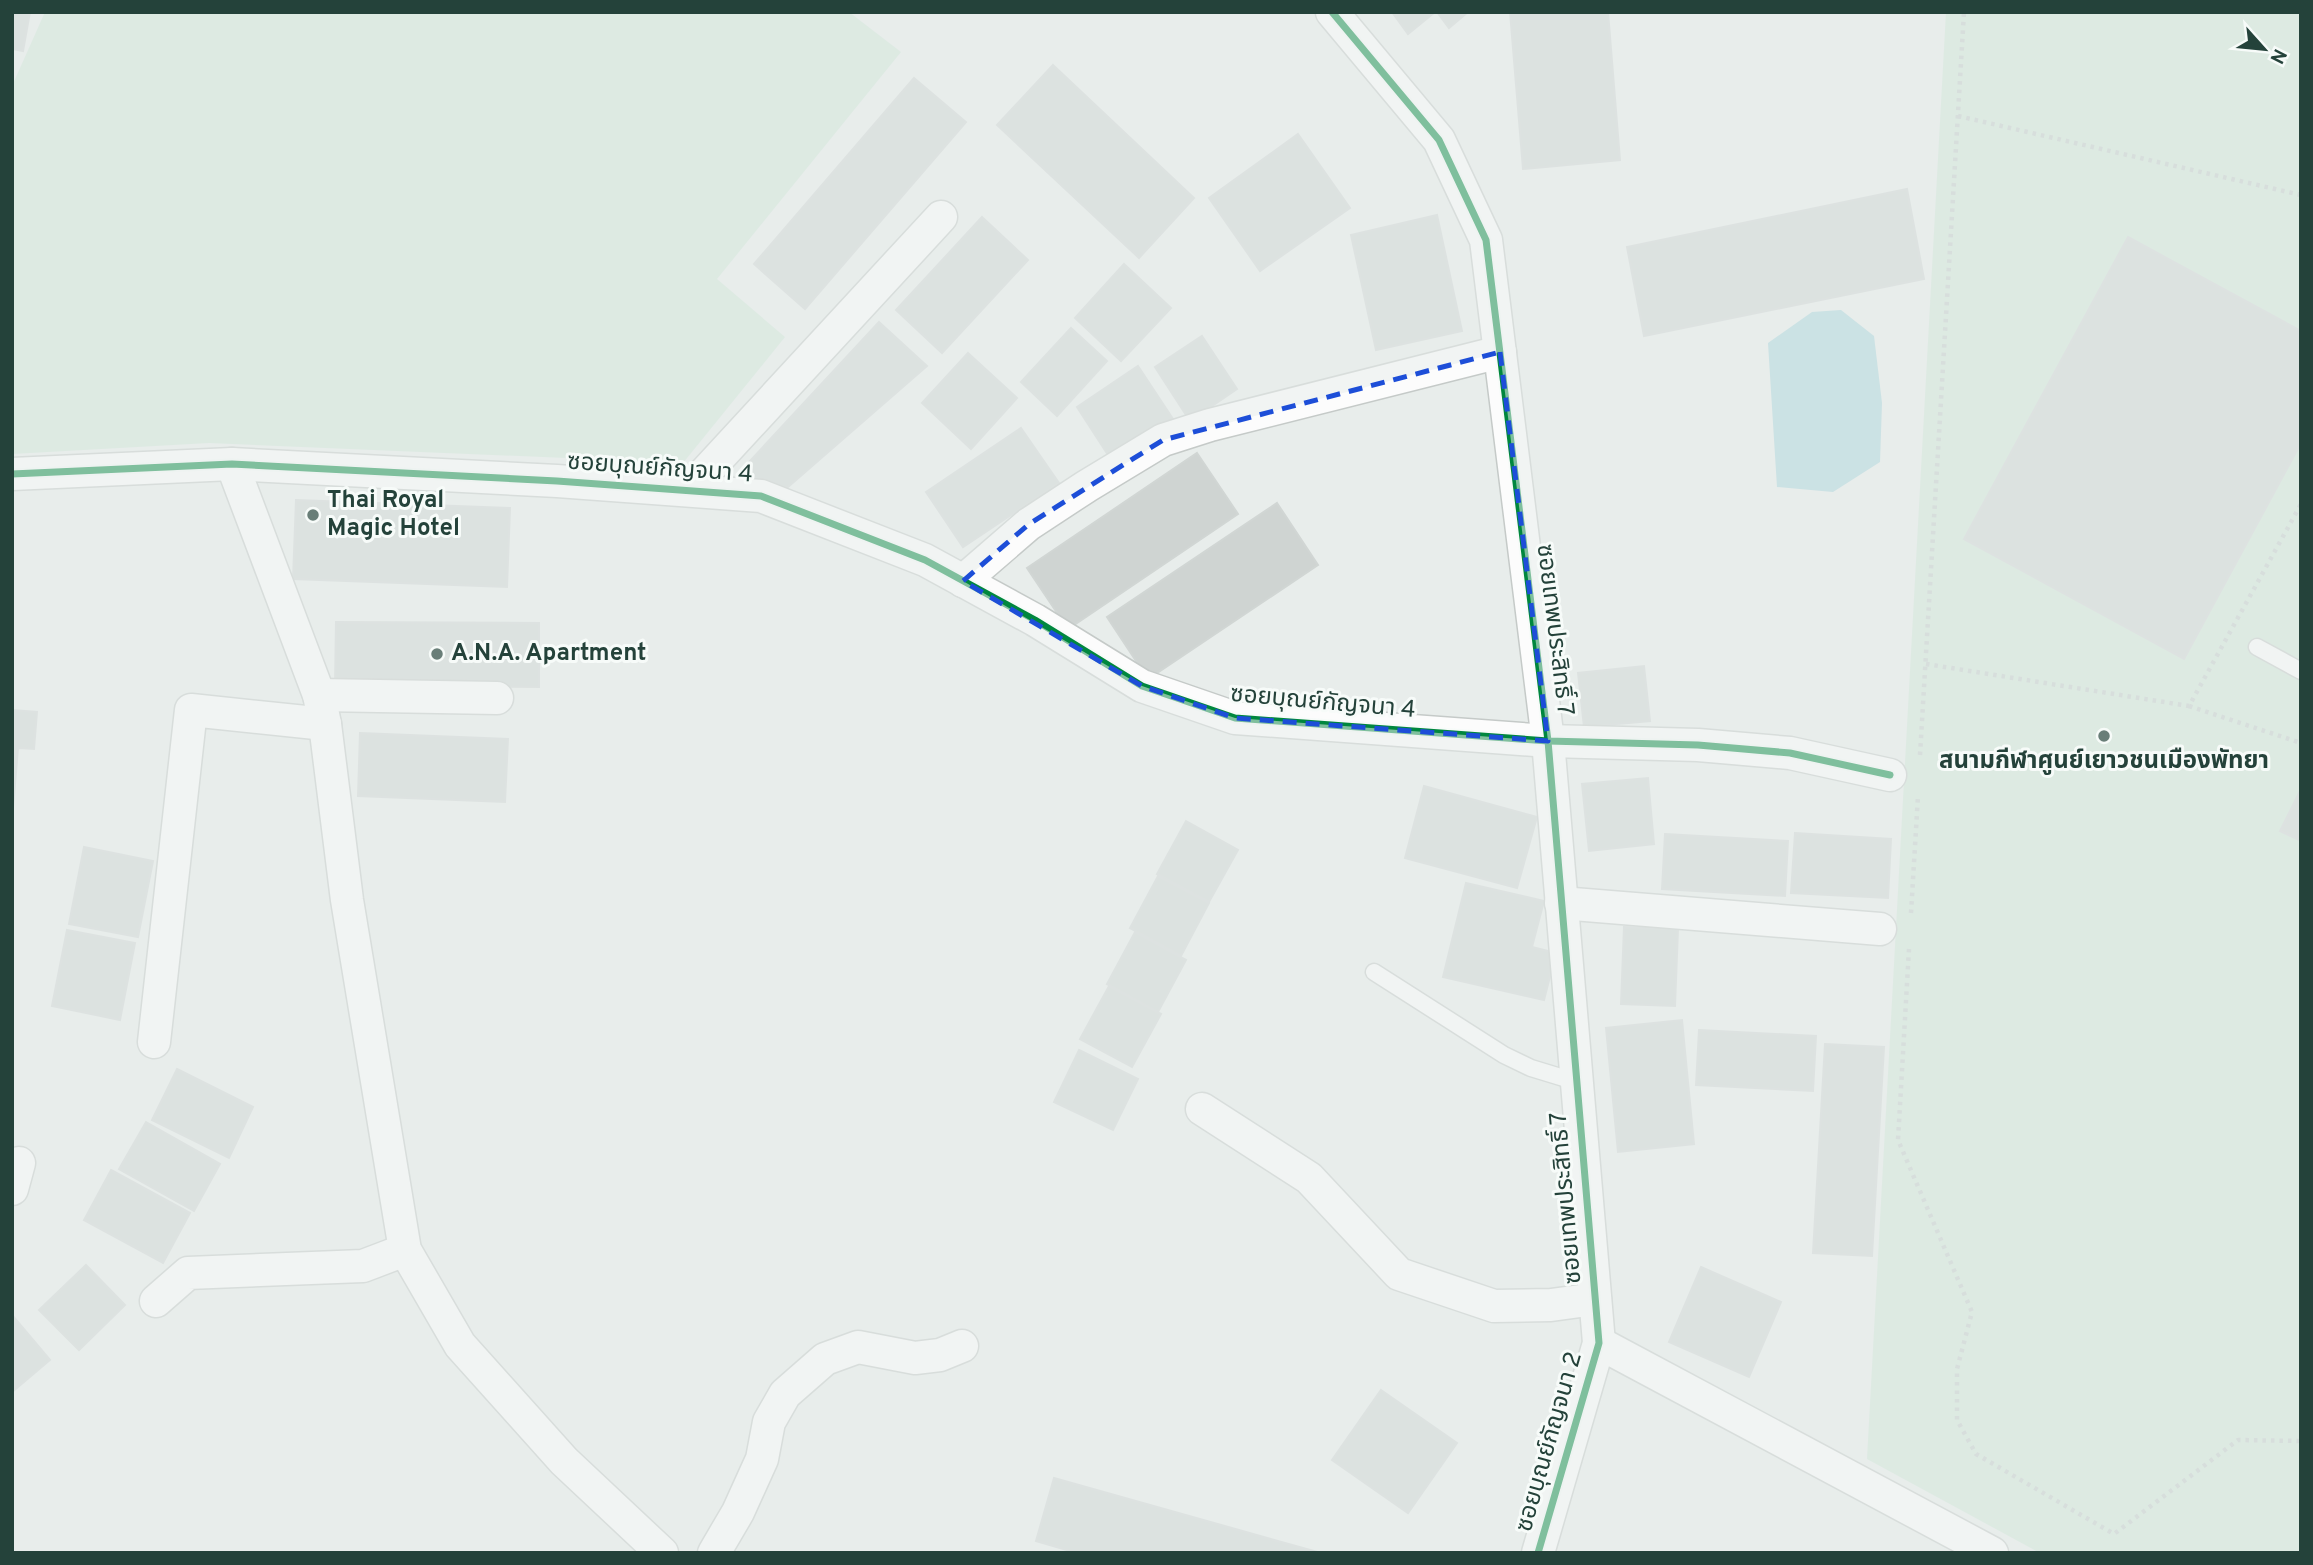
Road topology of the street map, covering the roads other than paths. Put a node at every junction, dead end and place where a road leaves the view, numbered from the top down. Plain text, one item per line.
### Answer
1 (1332, 12) edge
2 (941, 217) dead end
3 (1500, 352) junction
4 (232, 464) junction
5 (12, 474) edge
6 (689, 490) junction
7 (963, 581) junction
8 (2257, 647) dead end
9 (2301, 671) edge
10 (497, 698) dead end
11 (322, 710) junction
12 (1548, 741) junction
13 (1890, 775) dead end
14 (1561, 903) junction
15 (1895, 932) road end
16 (1374, 972) dead end
17 (155, 1042) dead end
18 (1577, 1082) junction
19 (1202, 1109) dead end
20 (405, 1250) junction
21 (1595, 1299) junction
22 (156, 1301) dead end
23 (1599, 1343) junction
24 (962, 1346) dead end
25 (662, 1553) edge
26 (714, 1553) edge
27 (1538, 1553) edge
28 (1992, 1553) edge

1 - 3 street, ซอยเทพประสิทธิ์ 7
2 - 6 street
3 - 7 street
3 - 12 street, ซอยเทพประสิทธิ์ 7
4 - 5 street, ซอยบุณย์กัญจนา 4
4 - 6 street, ซอยบุณย์กัญจนา 4
4 - 11 street
6 - 7 street, ซอยบุณย์กัญจนา 4
7 - 12 street, ซอยบุณย์กัญจนา 4
8 - 9 lane
10 - 11 street
11 - 17 street
11 - 20 street
12 - 13 street, ซอยบุณย์กัญจนา 4
12 - 14 street, ซอยเทพประสิทธิ์ 7
14 - 15 street
14 - 18 street, ซอยเทพประสิทธิ์ 7
16 - 18 lane
18 - 21 street, ซอยเทพประสิทธิ์ 7
19 - 21 street
20 - 22 street
20 - 25 street
21 - 23 street, ซอยเทพประสิทธิ์ 7
23 - 27 street, ซอยบุณย์กัญจนา 2
23 - 28 street
24 - 26 street

